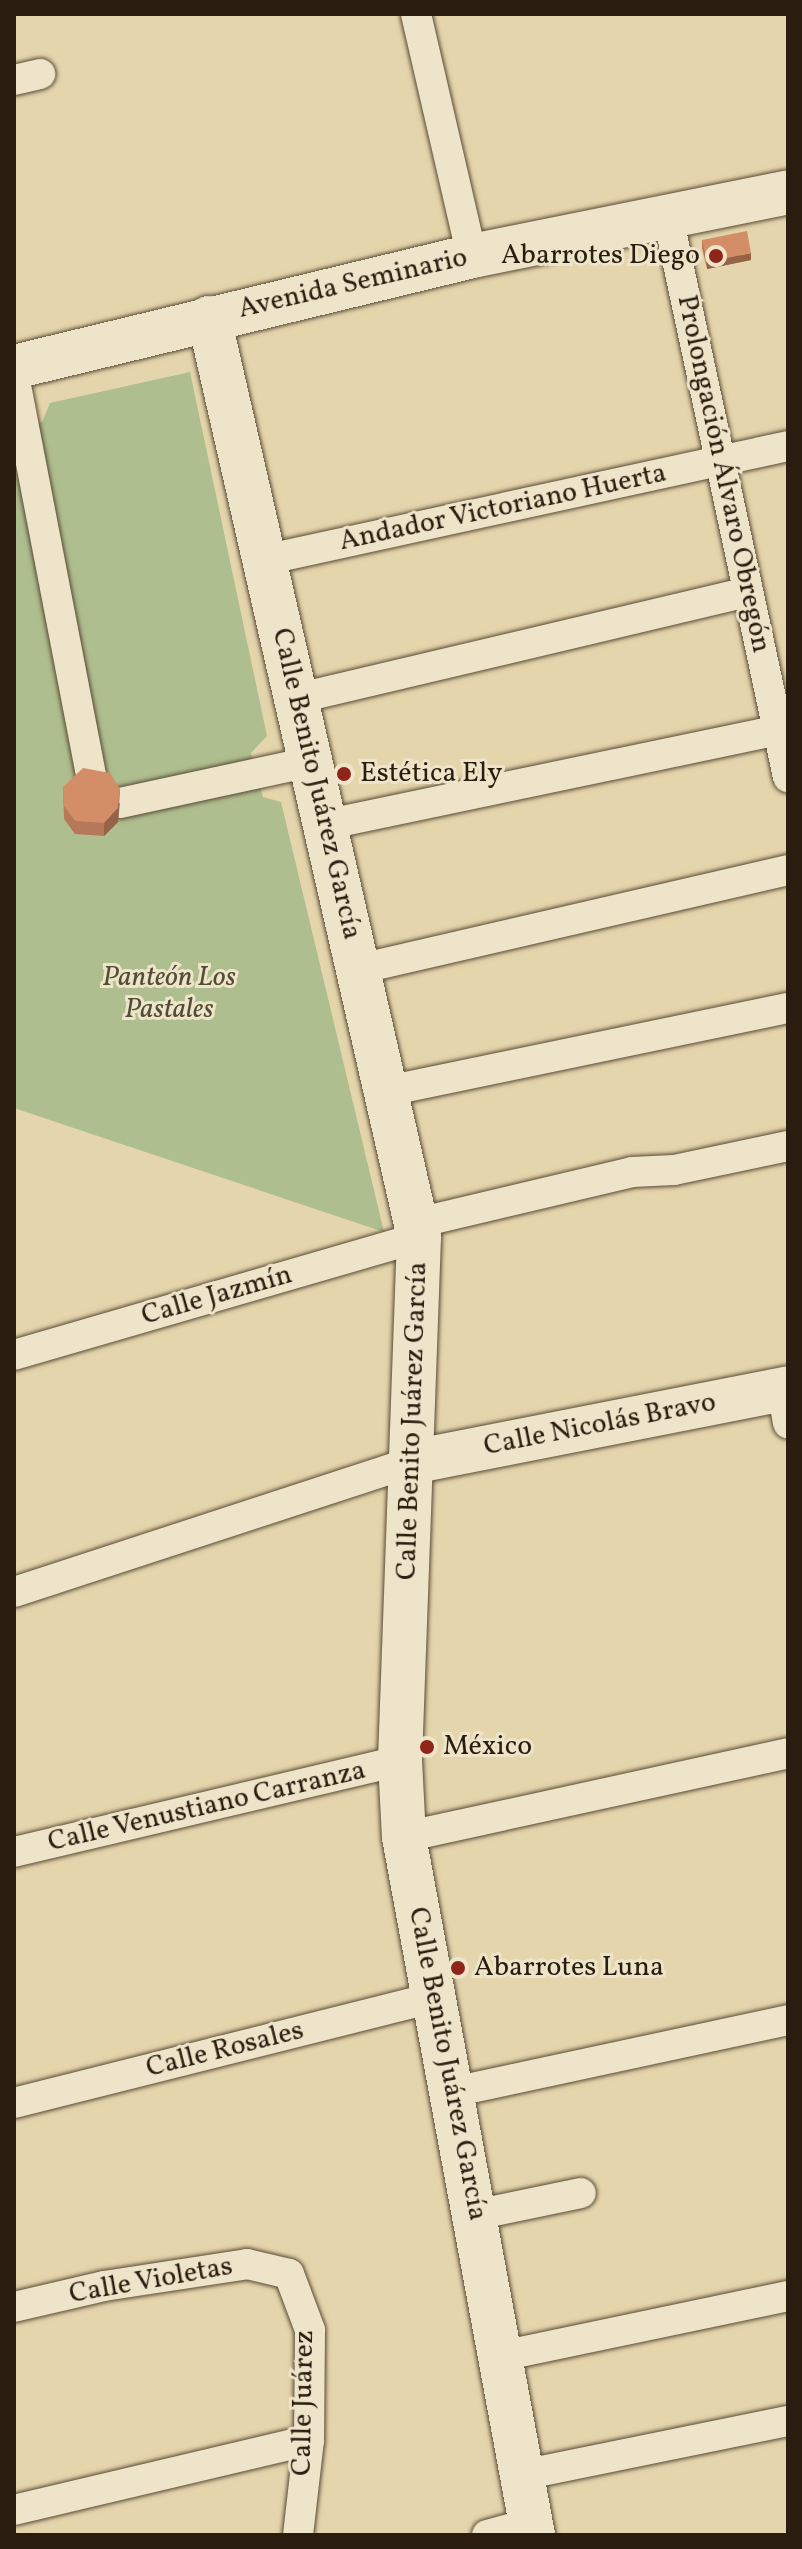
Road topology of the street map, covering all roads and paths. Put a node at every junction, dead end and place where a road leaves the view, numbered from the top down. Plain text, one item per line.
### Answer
1 (416, 14) edge
2 (788, 192) edge
3 (668, 217) junction
4 (472, 256) junction
5 (209, 318) junction
6 (14, 367) edge
7 (14, 375) edge
8 (788, 446) edge
9 (721, 461) junction
10 (264, 560) junction
11 (748, 592) junction
12 (295, 699) junction
13 (778, 730) junction
14 (309, 762) junction
15 (788, 777) edge
16 (92, 780) edge
17 (120, 803) edge
18 (324, 825) junction
19 (788, 870) edge
20 (359, 969) junction
21 (788, 1008) edge
22 (387, 1091) junction
23 (788, 1146) edge
24 (418, 1230) junction
25 (14, 1355) edge
26 (786, 1400) edge
27 (412, 1462) junction
28 (14, 1592) edge
29 (788, 1753) edge
30 (400, 1761) junction
31 (404, 1837) junction
32 (14, 1852) edge
33 (435, 1997) junction
34 (788, 2020) edge
35 (453, 2092) junction
36 (14, 2103) edge
37 (581, 2193) dead end
38 (475, 2215) junction
39 (289, 2274) joint
40 (788, 2296) edge
41 (14, 2307) edge
42 (501, 2356) junction
43 (788, 2421) edge
44 (309, 2440) junction
45 (522, 2475) junction
46 (14, 2510) edge
47 (532, 2529) edge
48 (298, 2535) edge
49 (487, 2535) edge

1 - 4 street
2 - 3 street, Avenida Seminario
3 - 4 street, Avenida Seminario
3 - 9 street, Prolongación Álvaro Obregón
4 - 5 street, Avenida Seminario
5 - 6 street, Avenida Seminario
5 - 10 street, Calle Benito Juárez García
7 - 16 street
8 - 9 street, Andador Victoriano Huerta
9 - 10 street, Andador Victoriano Huerta
9 - 11 street, Prolongación Álvaro Obregón
10 - 12 street, Calle Benito Juárez García
11 - 12 street
11 - 13 street, Prolongación Álvaro Obregón
12 - 14 street, Calle Benito Juárez García
13 - 15 street, Prolongación Álvaro Obregón
13 - 18 street
14 - 17 street
14 - 18 street, Calle Benito Juárez García
18 - 20 street, Calle Benito Juárez García
19 - 20 street
20 - 22 street, Calle Benito Juárez García
21 - 22 street
22 - 24 street, Calle Benito Juárez García
23 - 24 street, Calle Jazmín
24 - 25 street, Calle Jazmín
24 - 27 street, Calle Benito Juárez García
26 - 27 street, Calle Nicolás Bravo
27 - 28 street
27 - 30 street, Calle Benito Juárez García
29 - 31 street
30 - 31 street, Calle Benito Juárez García
30 - 32 street, Calle Venustiano Carranza
31 - 33 street, Calle Benito Juárez García
33 - 35 street, Calle Benito Juárez García
33 - 36 street, Calle Rosales
34 - 35 street
35 - 38 street, Calle Benito Juárez García
37 - 38 street
38 - 42 street, Calle Benito Juárez García
39 - 41 street, Calle Violetas
39 - 44 street, Calle Juárez
40 - 42 street
42 - 45 street, Calle Benito Juárez García
43 - 45 street
44 - 46 street
44 - 48 street, Calle Juárez
45 - 47 street, Calle Benito Juárez García
47 - 49 street

